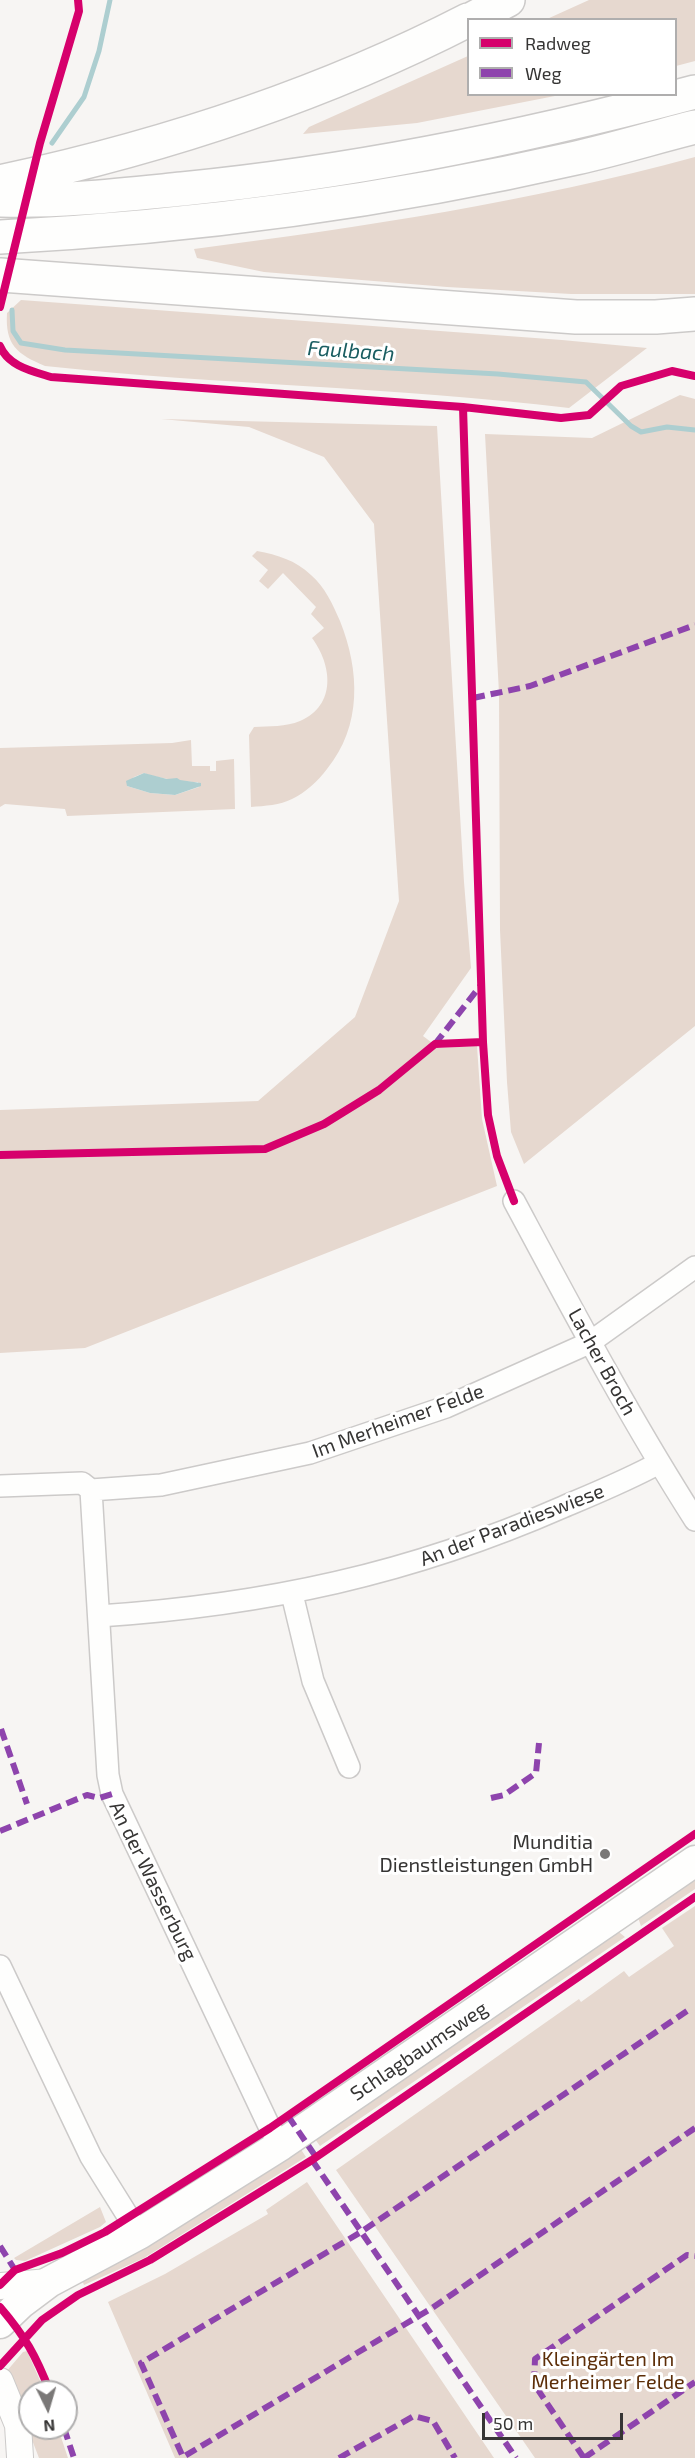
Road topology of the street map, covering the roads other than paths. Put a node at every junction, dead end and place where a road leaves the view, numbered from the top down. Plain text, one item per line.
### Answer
1 (508, 0) edge
2 (473, 18) edge
3 (467, 21) edge
4 (695, 92) edge
5 (695, 127) edge
6 (0, 182) edge
7 (0, 200) edge
8 (0, 237) edge
9 (0, 275) edge
10 (695, 314) edge
11 (576, 317) junction
12 (695, 337) edge
13 (514, 1201) dead end
14 (695, 1267) edge
15 (589, 1343) junction
16 (658, 1463) junction
17 (0, 1486) edge
18 (91, 1490) junction
19 (695, 1520) edge
20 (292, 1594) junction
21 (99, 1616) junction
22 (349, 1767) dead end
23 (695, 1861) edge
24 (0, 1966) edge
25 (281, 2145) junction
26 (139, 2234) junction
27 (49, 2282) junction
28 (0, 2286) edge
29 (0, 2323) edge
30 (0, 2381) edge
31 (0, 2425) edge
32 (20, 2458) edge

1 - 2 highway
3 - 6 highway
4 - 7 highway
5 - 8 highway
9 - 11 highway
10 - 11 highway
11 - 12 highway
13 - 15 street, Lacher Broch
14 - 15 street, Im Merheimer Felde
15 - 16 street, Lacher Broch
15 - 18 street, Im Merheimer Felde
16 - 19 street, Lacher Broch
16 - 20 street, An der Paradieswiese
17 - 18 street, Im Merheimer Felde
18 - 21 street, An der Wasserburg
20 - 21 street, An der Paradieswiese
20 - 22 street
21 - 25 street, An der Wasserburg
23 - 25 main road, Schlagbaumsweg
24 - 26 street
25 - 26 main road, Schlagbaumsweg
26 - 27 main road, Schlagbaumsweg
27 - 28 street
27 - 29 main road, Schlagbaumsweg
30 - 32 street
31 - 32 street

